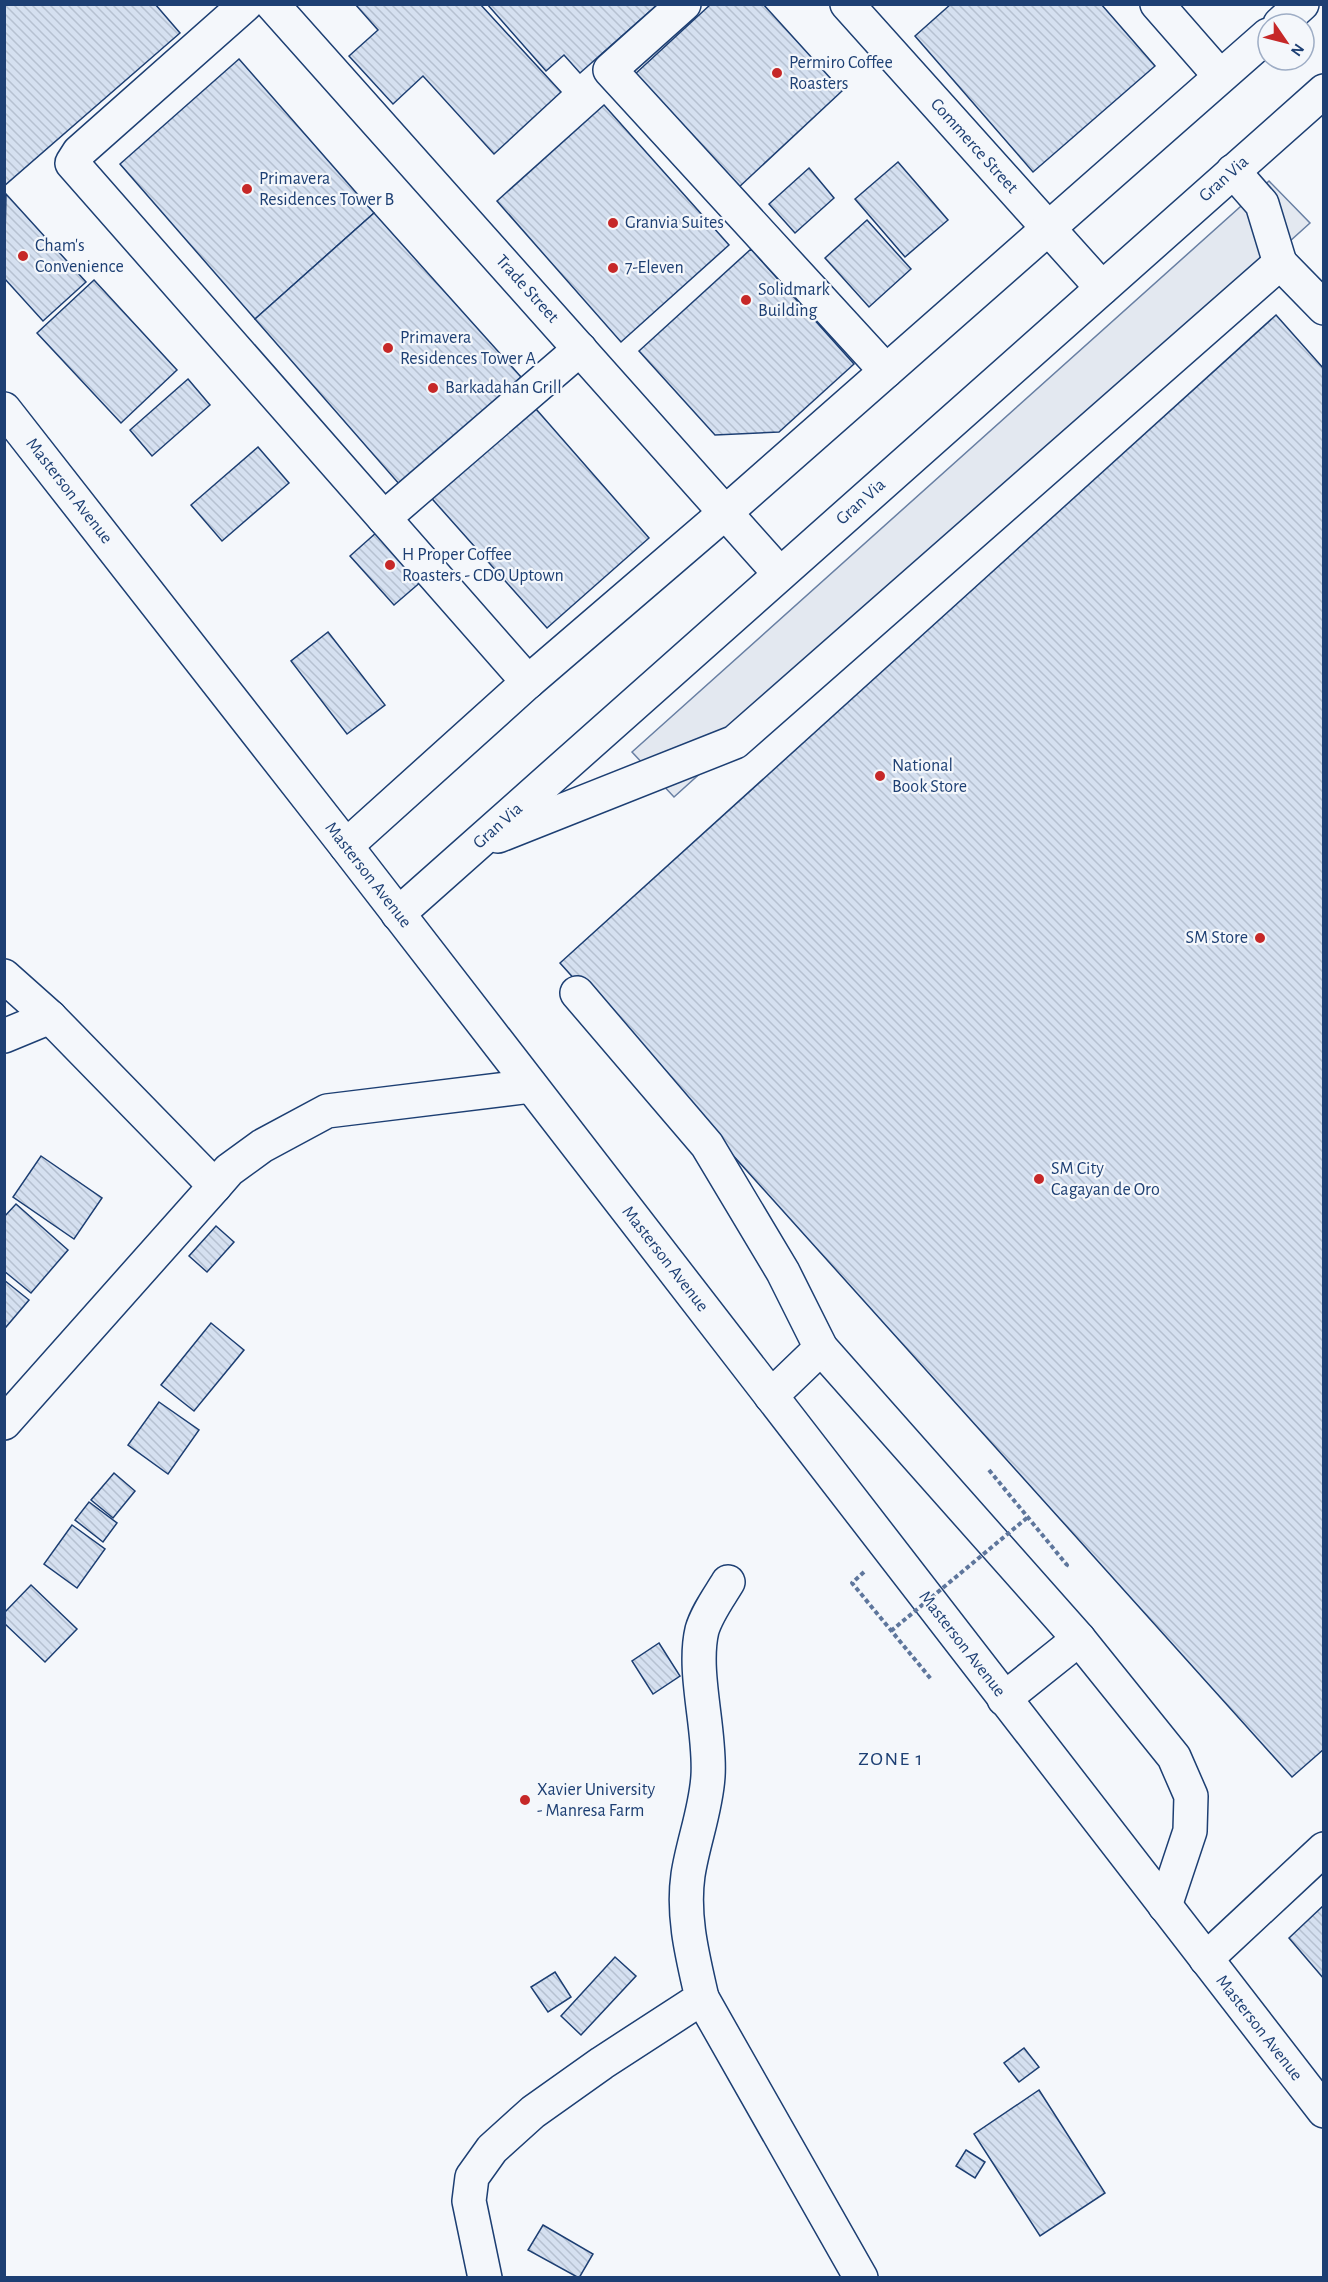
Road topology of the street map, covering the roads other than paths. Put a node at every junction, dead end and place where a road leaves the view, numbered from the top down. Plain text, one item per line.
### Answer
1 (246, 4) edge
2 (272, 4) edge
3 (684, 4) edge
4 (847, 4) edge
5 (1157, 4) edge
6 (1256, 45) edge
7 (1220, 76) junction
8 (1323, 91) edge
9 (1233, 171) junction
10 (1048, 228) junction
11 (1280, 263) junction
12 (1102, 288) junction
13 (1323, 308) edge
14 (580, 349) junction
15 (886, 371) junction
16 (4, 409) edge
17 (726, 512) junction
18 (384, 518) junction
19 (780, 574) junction
20 (528, 682) junction
21 (477, 844) junction
22 (346, 846) junction
23 (398, 914) junction
24 (4, 976) edge
25 (577, 993) dead end
26 (50, 1017) junction
27 (4, 1036) edge
28 (531, 1086) junction
29 (214, 1186) junction
30 (821, 1348) junction
31 (771, 1396) junction
32 (4, 1423) edge
33 (728, 1582) dead end
34 (1079, 1639) junction
35 (1004, 1699) junction
36 (1323, 1849) edge
37 (1165, 1906) junction
38 (1206, 1959) junction
39 (702, 1998) junction
40 (1323, 2111) edge
41 (485, 2277) edge
42 (861, 2277) edge

1 - 18 street
2 - 14 street, Trade Street
3 - 15 street
4 - 10 street, Commerce Street
5 - 7 street
6 - 7 street
7 - 10 street
8 - 9 street, Gran Via
9 - 11 street
9 - 12 street, Gran Via
10 - 12 street, Commerce Street
10 - 15 street
11 - 13 street
11 - 21 street
12 - 19 street, Gran Via
14 - 17 street, Trade Street
14 - 18 street
15 - 17 street
16 - 22 street, Masterson Avenue
17 - 19 street, Trade Street
17 - 20 street
18 - 20 street
19 - 21 street, Gran Via
20 - 22 street
21 - 23 street, Gran Via
22 - 23 street, Masterson Avenue
23 - 28 street, Masterson Avenue
24 - 26 street
25 - 30 street
26 - 27 street
26 - 29 street
28 - 29 street
28 - 31 street, Masterson Avenue
29 - 32 street
30 - 31 street
30 - 34 street
31 - 35 street, Masterson Avenue
33 - 39 street
34 - 35 street
34 - 37 street
35 - 37 street, Masterson Avenue
36 - 38 street
37 - 38 street, Masterson Avenue
38 - 40 street, Masterson Avenue
39 - 41 street
39 - 42 street

